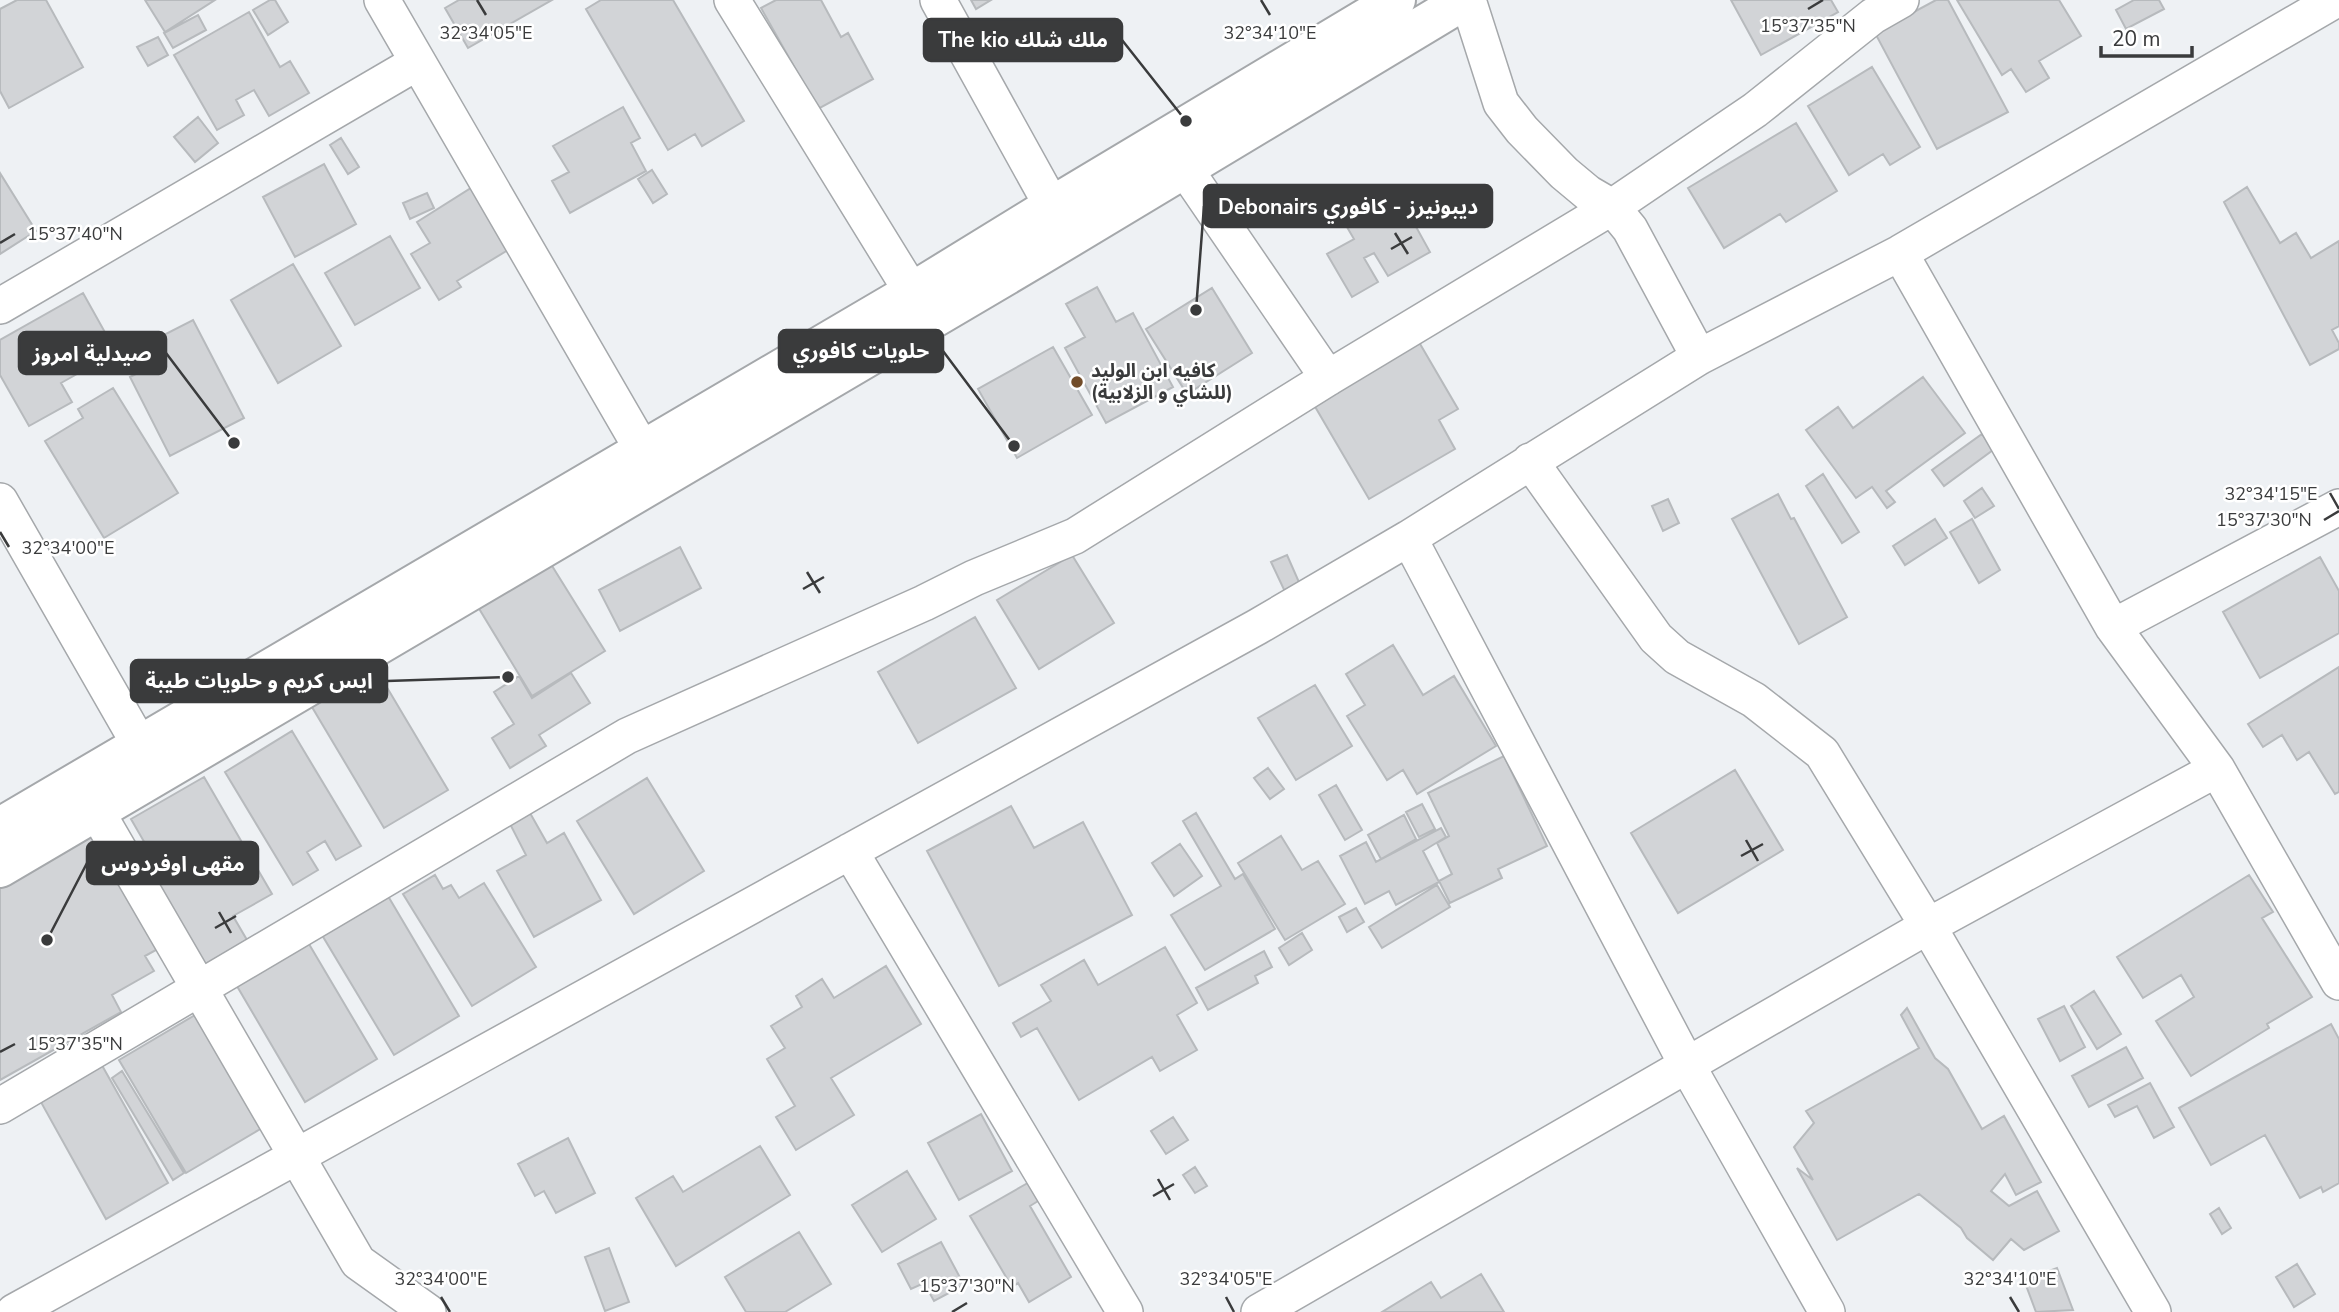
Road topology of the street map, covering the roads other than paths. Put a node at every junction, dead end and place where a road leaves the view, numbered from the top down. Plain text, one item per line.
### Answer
1 (383, 0) edge
2 (732, 0) edge
3 (938, 0) edge
4 (1396, 0) edge
5 (1466, 0) edge
6 (1901, 0) edge
7 (2335, 0) edge
8 (418, 62) junction
9 (1185, 169) junction
10 (1052, 206) junction
11 (1612, 207) junction
12 (1900, 253) junction
13 (1036, 258) junction
14 (912, 292) junction
15 (0, 306) edge
16 (1699, 357) junction
17 (1328, 378) junction
18 (642, 449) junction
19 (1530, 461) junction
20 (0, 500) edge
21 (2339, 507) edge
22 (1409, 538) junction
23 (2113, 627) junction
24 (148, 760) junction
25 (2217, 769) junction
26 (97, 811) junction
27 (0, 827) edge
28 (850, 851) junction
29 (0, 868) edge
30 (1928, 926) junction
31 (2339, 982) edge
32 (200, 987) junction
33 (1687, 1065) junction
34 (0, 1106) edge
35 (298, 1156) junction
36 (14, 1312) edge
37 (428, 1312) edge
38 (1125, 1312) edge
39 (1259, 1312) edge
40 (1827, 1312) edge
41 (2153, 1312) edge

1 - 8 street
2 - 14 street
3 - 10 street
4 - 10 street
5 - 9 street
5 - 11 street
6 - 11 street
7 - 12 street
8 - 15 street
8 - 18 street
9 - 13 street
9 - 17 street
10 - 13 street
10 - 14 street
11 - 16 street
11 - 17 street
12 - 16 street
12 - 23 street
13 - 24 street
14 - 18 street
16 - 19 street
17 - 32 street
18 - 24 street
19 - 22 street
19 - 30 street
20 - 24 street
21 - 23 street
22 - 28 street
22 - 33 street
23 - 25 street
24 - 26 street
24 - 27 street
25 - 30 street
25 - 31 street
26 - 29 street
26 - 32 street
28 - 35 street
28 - 38 street
30 - 33 street
30 - 41 street
32 - 34 street
32 - 35 street
33 - 39 street
33 - 40 street
35 - 36 street
35 - 37 street

